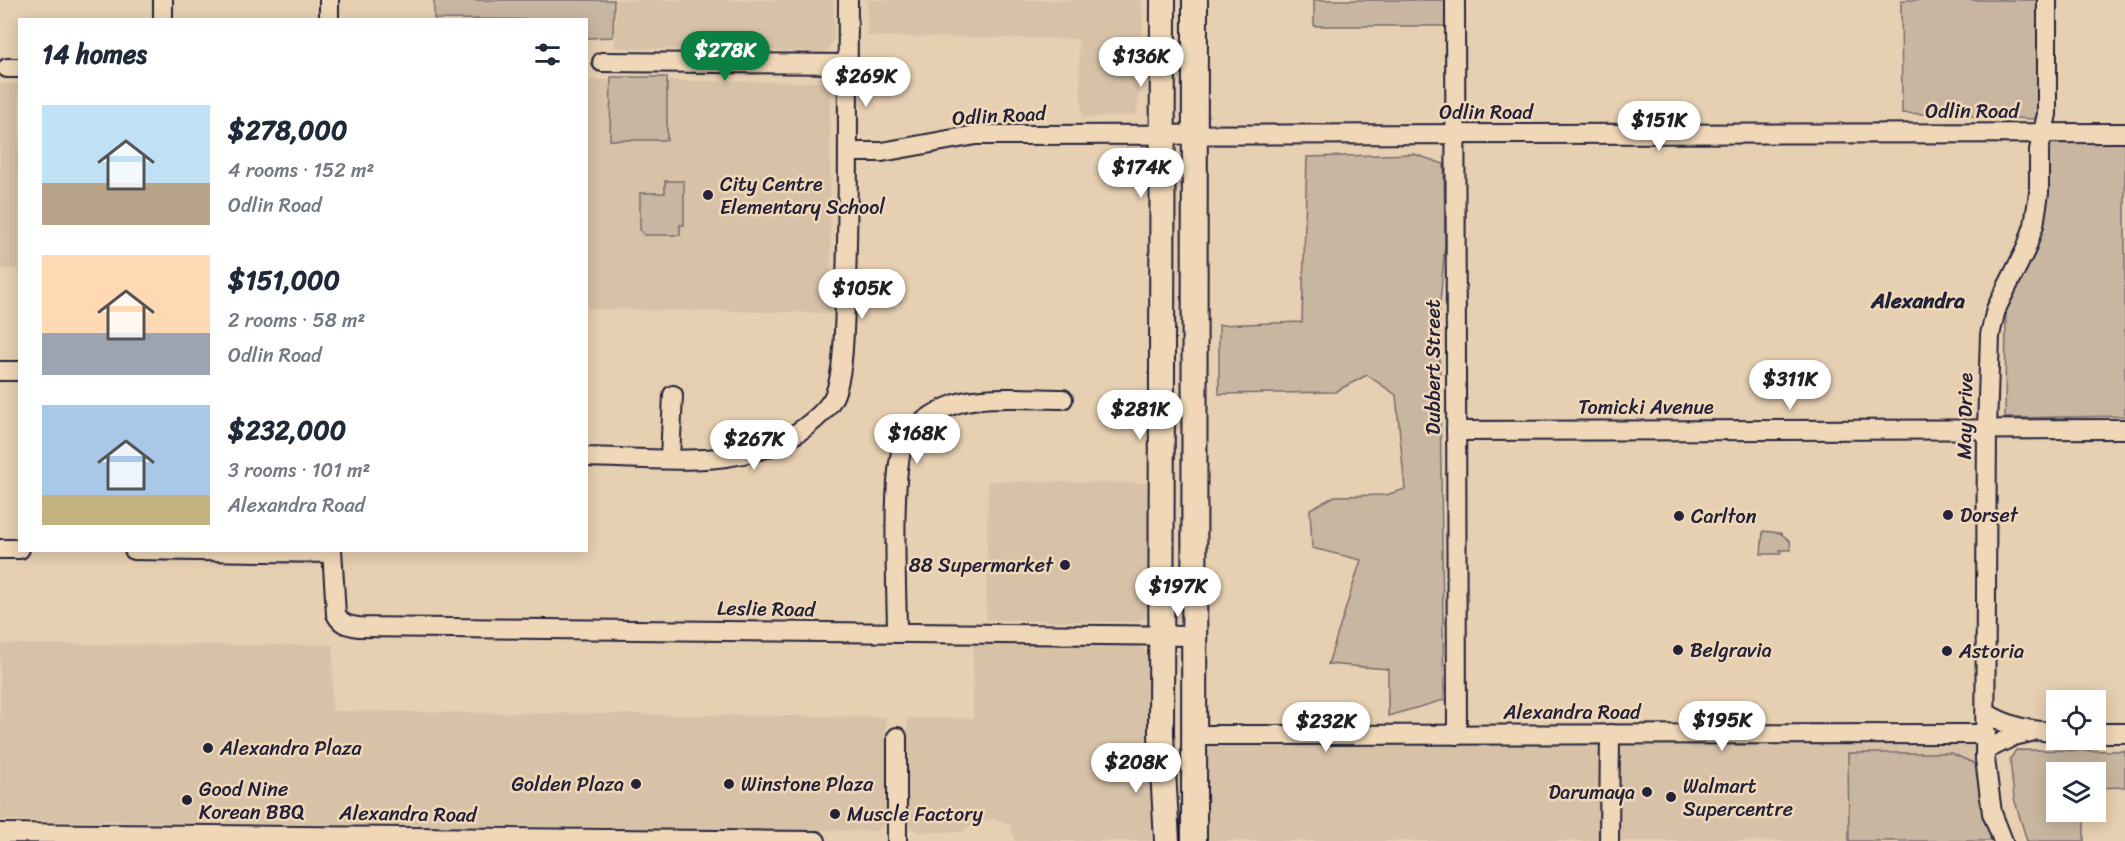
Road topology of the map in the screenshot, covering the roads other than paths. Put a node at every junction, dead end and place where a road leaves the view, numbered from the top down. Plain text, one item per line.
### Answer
1 (163, 0) edge
2 (329, 0) edge
3 (848, 0) edge
4 (1163, 0) edge
5 (1195, 0) edge
6 (1455, 0) edge
7 (2047, 0) edge
8 (163, 18) edge
9 (329, 18) edge
10 (603, 62) dead end
11 (847, 64) junction
12 (2043, 133) junction
13 (2125, 133) edge
14 (1455, 135) junction
15 (1162, 136) junction
16 (1194, 136) junction
17 (848, 152) junction
18 (0, 371) edge
19 (18, 371) edge
20 (673, 395) dead end
21 (1063, 399) dead end
22 (1987, 429) junction
23 (2125, 429) edge
24 (1456, 431) junction
25 (588, 457) edge
26 (670, 458) junction
27 (0, 549) edge
28 (18, 549) edge
29 (332, 552) edge
30 (897, 633) junction
31 (1161, 636) junction
32 (1194, 636) junction
33 (1986, 713) junction
34 (2036, 731) junction
35 (2046, 732) edge
36 (2106, 733) edge
37 (2125, 733) edge
38 (1610, 734) junction
39 (1194, 735) junction
40 (1457, 735) junction
41 (897, 737) dead end
42 (1986, 742) junction
43 (1162, 764) junction
44 (0, 833) edge
45 (616, 840) edge
46 (816, 841) edge
47 (897, 841) edge
48 (1154, 841) edge
49 (1167, 841) edge
50 (1194, 841) edge
51 (1609, 841) edge
52 (2003, 841) edge

1 - 8 street
2 - 9 street
3 - 11 street
4 - 15 main road
5 - 16 main road
6 - 14 street, Dubbert Street
7 - 12 street, May Drive
10 - 11 street
11 - 17 street
12 - 13 street, Odlin Road
12 - 14 street, Odlin Road
12 - 22 street, May Drive
14 - 16 street, Odlin Road
14 - 24 street, Dubbert Street
15 - 16 street, Odlin Road
15 - 17 street, Odlin Road
15 - 31 main road
16 - 32 main road
17 - 26 street
18 - 19 street
20 - 26 street
21 - 30 street
22 - 23 street, Tomicki Avenue
22 - 24 street, Tomicki Avenue
22 - 33 street, May Drive
24 - 40 street, Dubbert Street
25 - 26 street
27 - 28 street
29 - 30 street, Leslie Road
30 - 31 street, Leslie Road
31 - 32 street, Leslie Road
31 - 43 main road
32 - 39 main road
33 - 34 street, Alexandra Road
33 - 42 street, May Drive
34 - 35 street, Alexandra Road
34 - 42 street, Alexandra Road
36 - 37 street
38 - 40 street, Alexandra Road
38 - 42 street, Alexandra Road
38 - 51 street
39 - 40 street, Alexandra Road
39 - 50 main road
41 - 47 street
42 - 52 street, May Drive
43 - 48 main road
43 - 49 main road
44 - 45 street, Alexandra Road
45 - 46 street, Alexandra Road

